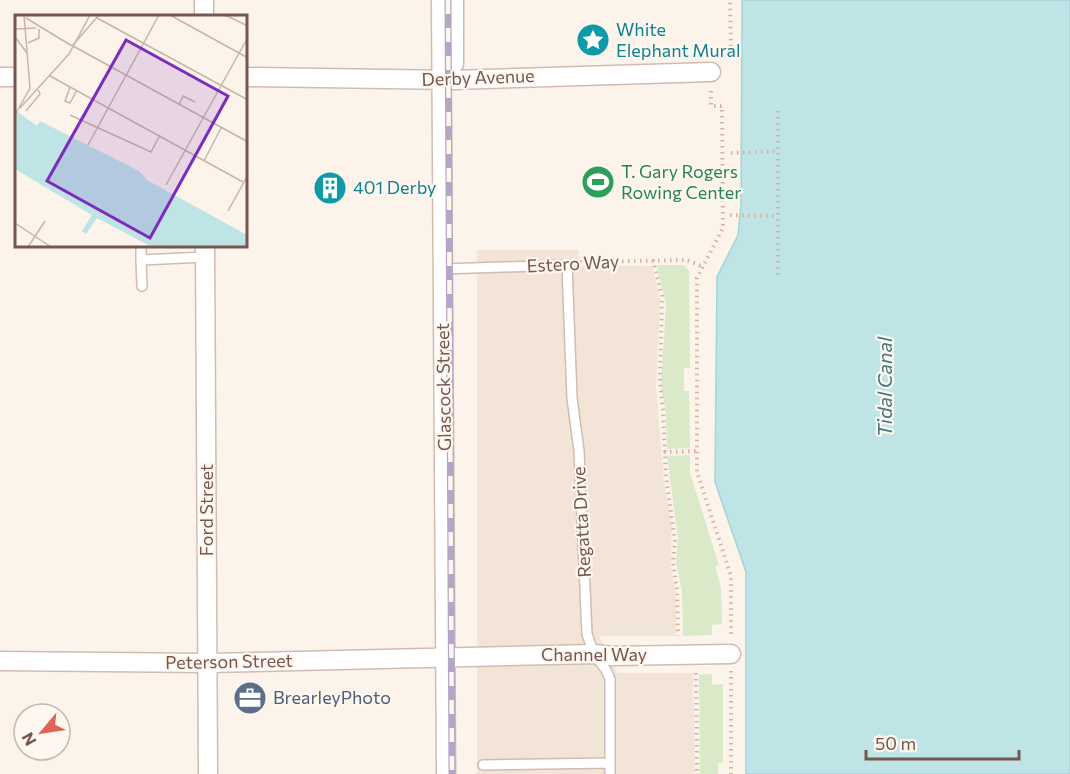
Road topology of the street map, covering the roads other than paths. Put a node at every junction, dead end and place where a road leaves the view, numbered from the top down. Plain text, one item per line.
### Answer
1 (441, 0) edge
2 (454, 0) edge
3 (703, 72) road end
4 (248, 77) edge
5 (448, 80) junction
6 (141, 248) edge
7 (205, 252) edge
8 (141, 260) junction
9 (567, 265) joint
10 (449, 269) junction
11 (142, 286) dead end
12 (594, 654) junction
13 (731, 654) road end
14 (452, 657) junction
15 (0, 661) edge
16 (208, 663) junction
17 (610, 763) junction
18 (483, 765) dead end
19 (208, 774) edge
20 (446, 774) edge
21 (458, 774) edge
22 (610, 774) edge

1 - 5 street, Glascock Street
2 - 5 street, Glascock Street
3 - 5 street, Derby Avenue
4 - 5 street, Derby Avenue
5 - 10 street, Glascock Street
6 - 8 lane
7 - 8 lane
7 - 16 street, Ford Street
8 - 11 lane
9 - 10 lane, Estero Way
9 - 12 lane, Regatta Drive
10 - 14 street, Glascock Street
12 - 13 street, Channel Way
12 - 14 street, Channel Way
12 - 17 lane, Regatta Drive
14 - 16 street, Peterson Street
14 - 20 street, Glascock Street
14 - 21 street, Glascock Street
15 - 16 street, Peterson Street
16 - 19 street, Ford Street
17 - 18 lane
17 - 22 lane, Regatta Drive

